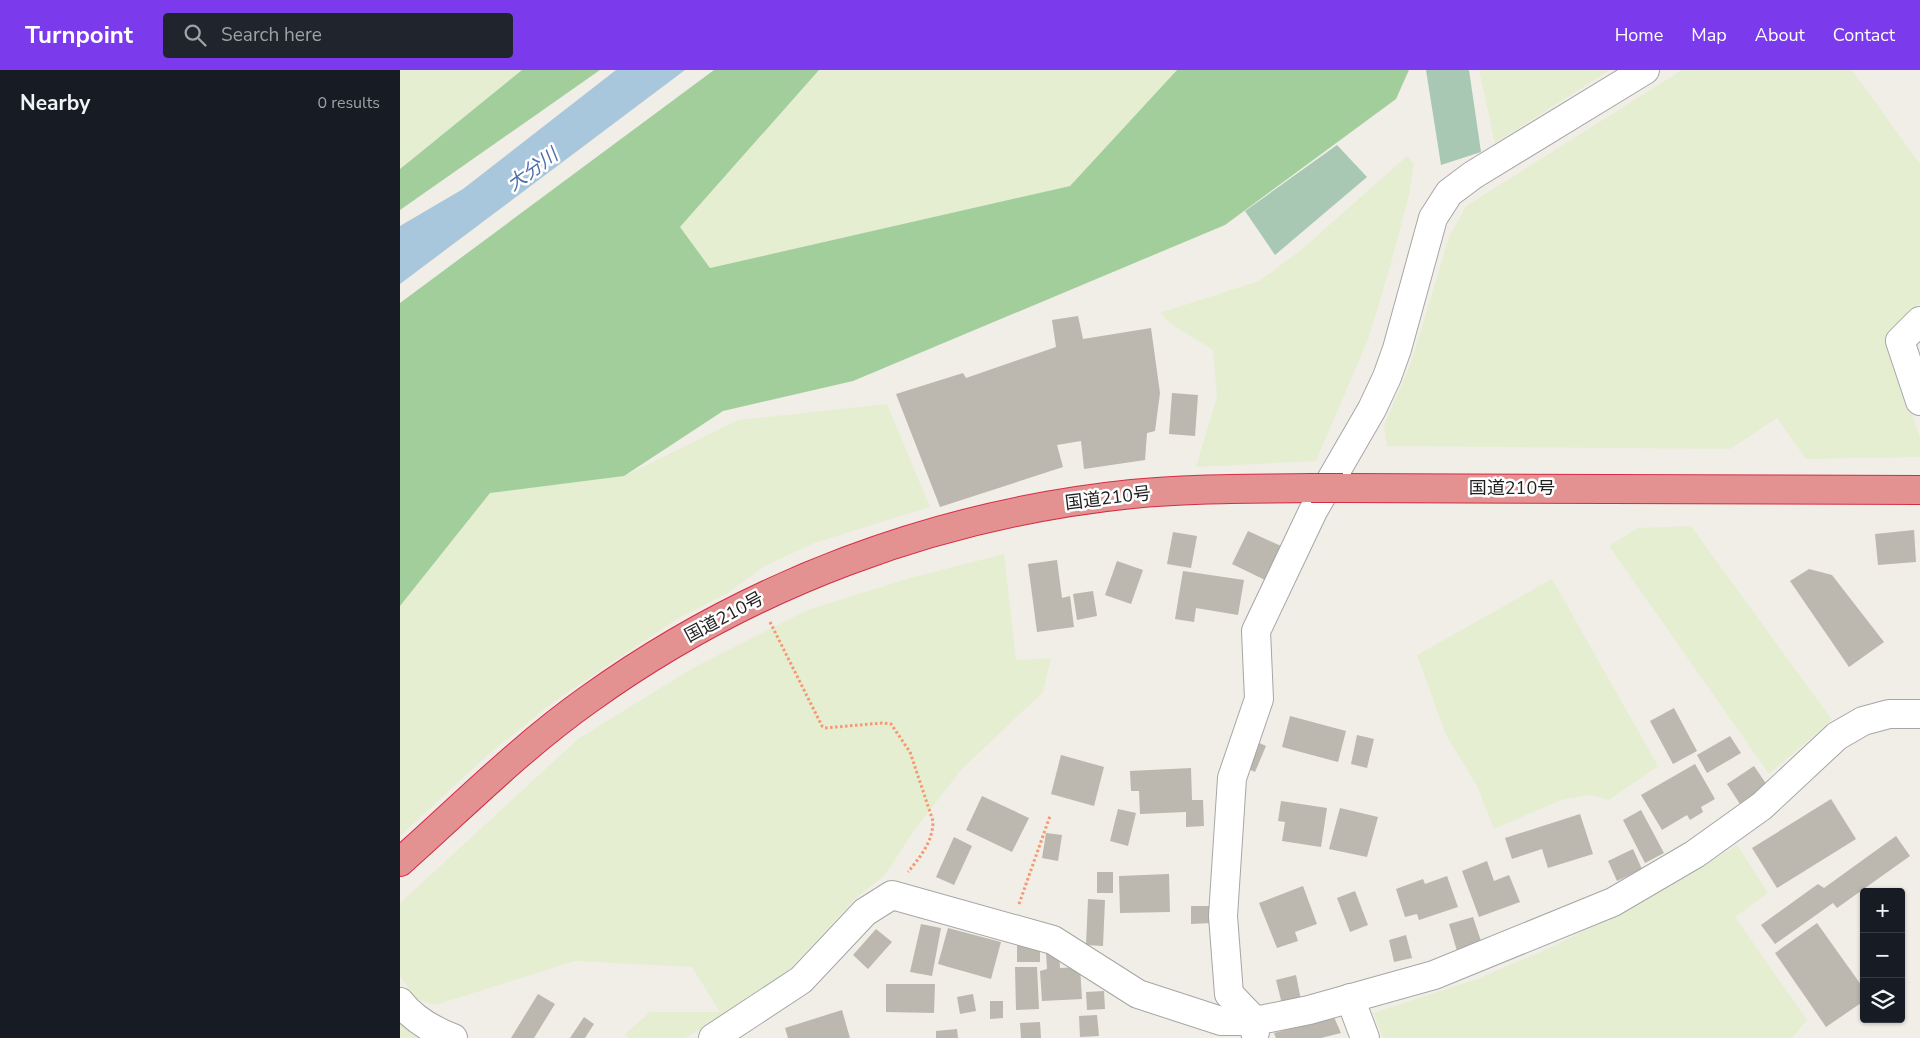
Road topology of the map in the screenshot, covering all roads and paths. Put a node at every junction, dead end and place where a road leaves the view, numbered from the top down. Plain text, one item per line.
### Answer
1 (1645, 70) edge
2 (1920, 322) edge
3 (1920, 401) edge
4 (1920, 490) edge
5 (759, 598) junction
6 (1920, 714) edge
7 (1050, 816) dead end
8 (400, 862) edge
9 (892, 895) junction
10 (1010, 928) junction
11 (1350, 998) junction
12 (400, 1002) edge
13 (1255, 1029) edge
14 (453, 1038) edge
15 (713, 1038) edge
16 (1365, 1038) edge

1 - 13 street
2 - 3 street
4 - 5 highway, 国道210号, bridge
5 - 8 highway, 国道210号
5 - 9 path
6 - 11 street
7 - 10 path
9 - 10 street
9 - 15 street
10 - 13 street
11 - 13 street
11 - 16 street
12 - 14 street

